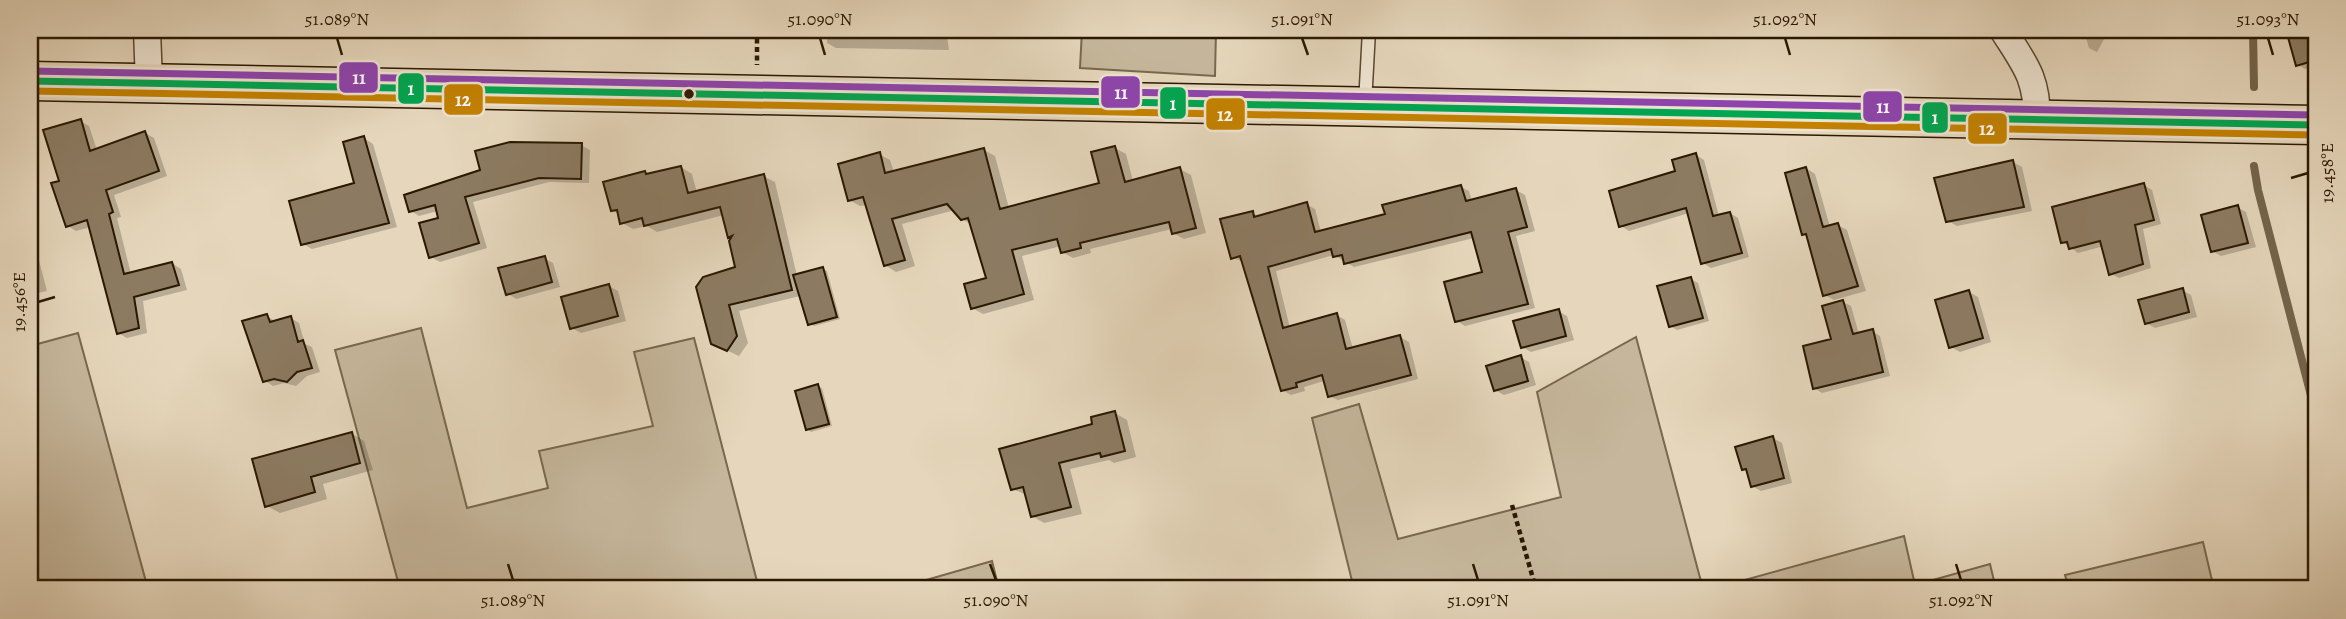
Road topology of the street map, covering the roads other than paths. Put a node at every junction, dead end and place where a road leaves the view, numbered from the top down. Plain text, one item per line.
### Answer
1 (147, 30) edge
2 (1369, 30) edge
3 (2003, 30) edge
4 (30, 81) edge
5 (149, 83) junction
6 (1364, 108) junction
7 (2037, 120) junction
8 (2316, 125) edge

1 - 5 street
2 - 6 lane
3 - 7 street
4 - 5 main road
5 - 6 main road
6 - 7 main road
7 - 8 main road

